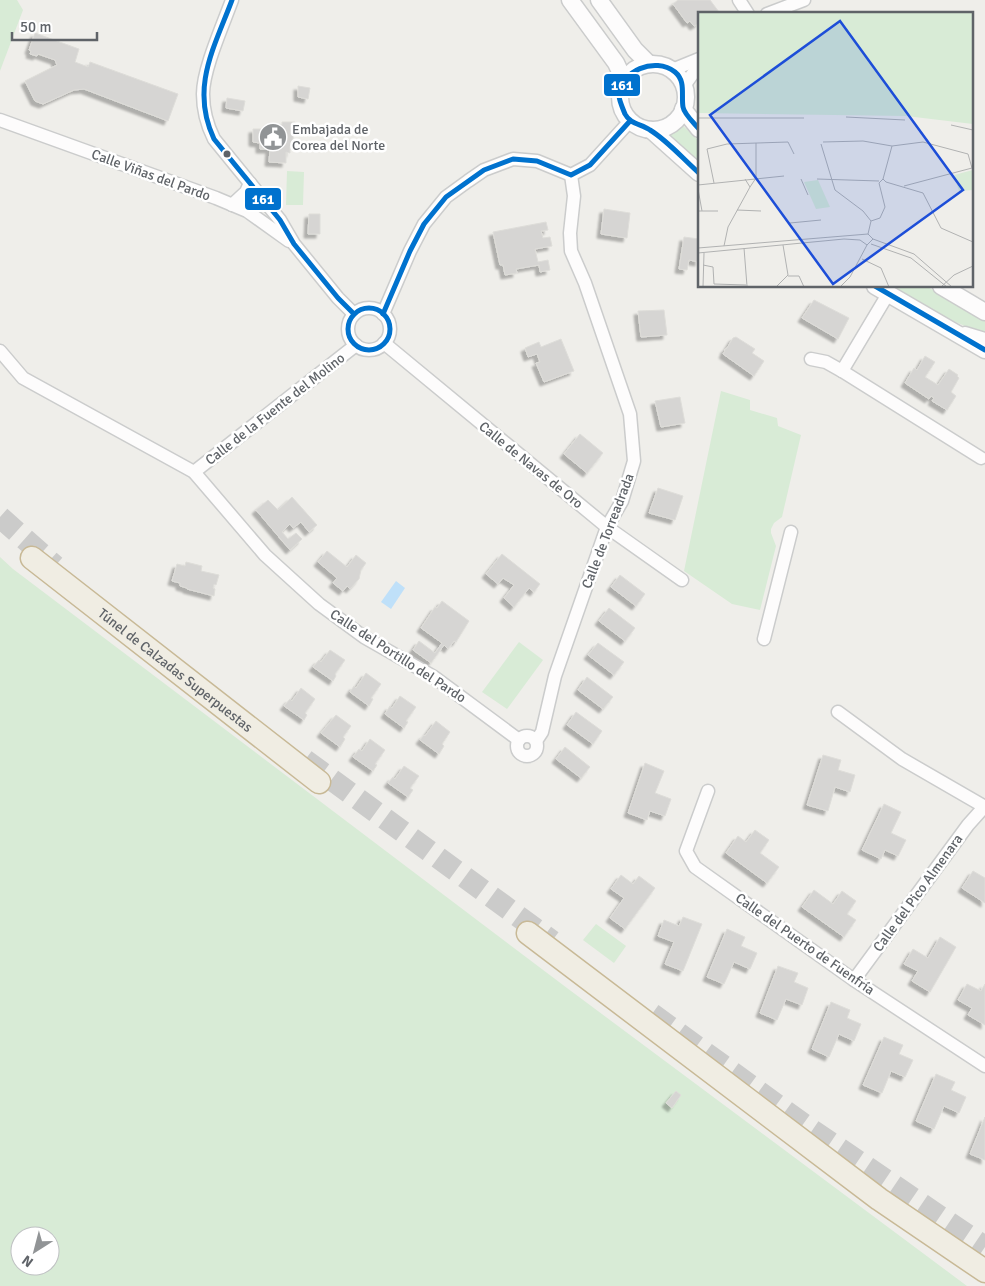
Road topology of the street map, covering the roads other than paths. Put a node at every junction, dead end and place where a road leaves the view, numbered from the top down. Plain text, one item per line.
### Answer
1 (232, 0) edge
2 (570, 0) edge
3 (599, 0) edge
4 (739, 0) edge
5 (804, 0) edge
6 (747, 12) edge
7 (772, 12) edge
8 (698, 59) edge
9 (649, 64) junction
10 (698, 66) edge
11 (672, 70) junction
12 (624, 80) junction
13 (684, 86) junction
14 (683, 110) junction
15 (0, 120) edge
16 (630, 121) junction
17 (698, 128) edge
18 (651, 130) junction
19 (698, 172) edge
20 (571, 175) junction
21 (250, 183) junction
22 (262, 198) junction
23 (232, 205) junction
24 (247, 211) junction
25 (294, 244) junction
26 (944, 288) edge
27 (882, 290) edge
28 (985, 312) edge
29 (354, 314) junction
30 (383, 314) junction
31 (940, 324) junction
32 (985, 339) edge
33 (384, 343) junction
34 (356, 345) junction
35 (985, 350) edge
36 (0, 351) edge
37 (811, 360) dead end
38 (842, 371) junction
39 (981, 458) dead end
40 (194, 472) junction
41 (607, 528) junction
42 (791, 532) dead end
43 (32, 558) tunnel mouth
44 (682, 580) dead end
45 (764, 639) dead end
46 (838, 712) dead end
47 (536, 741) joint
48 (319, 782) tunnel mouth
49 (708, 791) dead end
50 (985, 807) edge
51 (528, 933) tunnel mouth
52 (854, 980) junction
53 (985, 1066) edge
54 (985, 1271) edge

1 - 21 street
2 - 12 street
3 - 9 street
4 - 6 street
5 - 7 street
8 - 11 street
9 - 11 street
9 - 12 street
10 - 13 street
11 - 13 street
12 - 16 street
13 - 14 street
14 - 17 street
14 - 18 street
15 - 23 street, Calle Viñas del Pardo
16 - 18 street
16 - 20 street
18 - 19 street
20 - 30 street
20 - 41 street, Calle de Torreadrada
21 - 22 street
21 - 23 street
22 - 24 street
22 - 25 street
23 - 24 street, Calle Viñas del Pardo
24 - 25 street, Calle Viñas del Pardo
25 - 29 street
26 - 28 street
27 - 31 street
27 - 38 street
29 - 30 street
29 - 34 street
30 - 33 street
31 - 32 street
31 - 35 street
33 - 34 street
33 - 41 street, Calle de Navas de Oro
34 - 40 street, Calle de la Fuente del Molino
36 - 40 street, Calle del Portillo del Pardo
37 - 38 street
38 - 39 street
40 - 47 street, Calle del Portillo del Pardo
41 - 44 street, Calle de Navas de Oro
41 - 47 street, Calle de Torreadrada
42 - 45 street
43 - 48 highway, Túnel de Calzadas Superpuestas
46 - 50 street
49 - 52 street, Calle del Puerto de Fuenfría
50 - 52 street, Calle del Pico Almenara
51 - 54 highway
52 - 53 street, Calle del Puerto de Fuenfría

